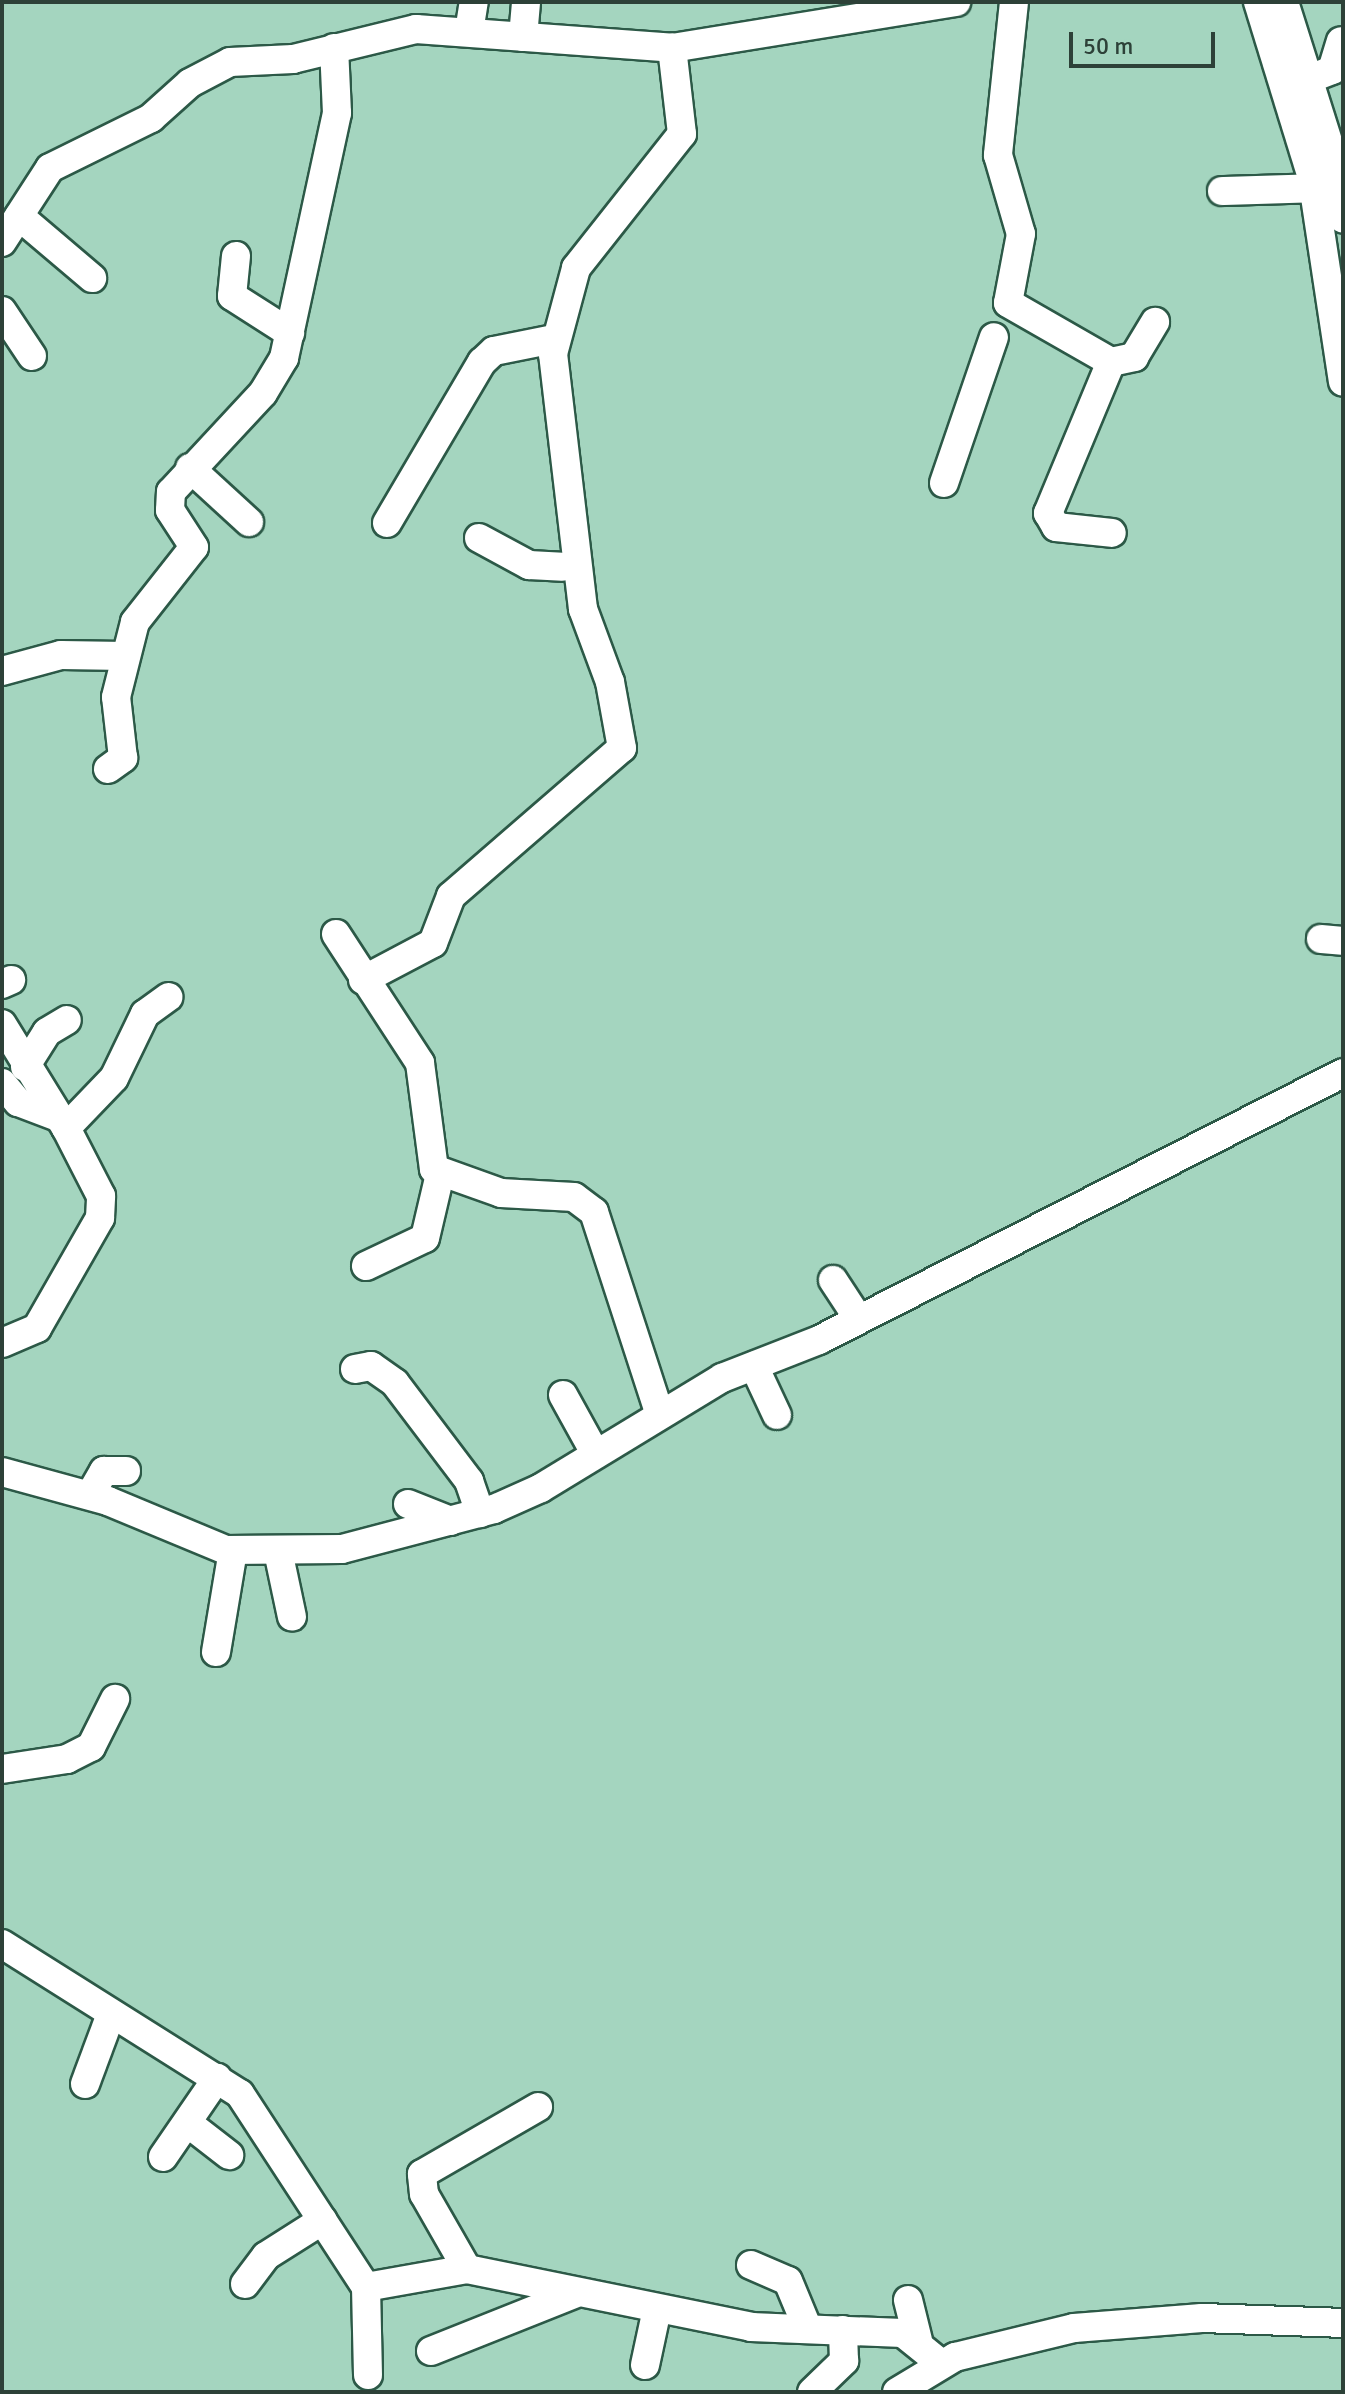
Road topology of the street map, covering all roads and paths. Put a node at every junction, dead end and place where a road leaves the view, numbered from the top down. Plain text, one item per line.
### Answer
1 (474, 2) edge
2 (526, 2) edge
3 (956, 2) edge
4 (1014, 2) edge
5 (1258, 2) edge
6 (1284, 2) edge
7 (848, 12) edge
8 (469, 32) junction
9 (523, 37) junction
10 (1341, 41) dead end
11 (334, 48) junction
12 (672, 48) junction
13 (1309, 79) junction
14 (1315, 188) junction
15 (1222, 191) dead end
16 (1342, 209) edge
17 (19, 216) junction
18 (2, 242) edge
19 (236, 256) dead end
20 (92, 278) dead end
21 (2, 311) edge
22 (1001, 321) junction
23 (1155, 322) dead end
24 (290, 333) junction
25 (554, 339) junction
26 (32, 356) dead end
27 (1111, 362) junction
28 (1343, 382) edge
29 (190, 468) junction
30 (944, 483) dead end
31 (249, 522) dead end
32 (387, 523) dead end
33 (1112, 533) dead end
34 (479, 538) dead end
35 (570, 567) junction
36 (125, 656) junction
37 (2, 671) edge
38 (108, 769) dead end
39 (336, 934) dead end
40 (363, 980) junction
41 (168, 997) dead end
42 (67, 1020) dead end
43 (2, 1024) edge
44 (25, 1067) junction
45 (1343, 1073) edge
46 (2, 1083) edge
47 (62, 1122) junction
48 (440, 1174) junction
49 (366, 1266) dead end
50 (833, 1280) dead end
51 (858, 1318) junction
52 (2, 1343) edge
53 (754, 1366) junction
54 (355, 1369) dead end
55 (563, 1395) dead end
56 (659, 1412) junction
57 (777, 1415) dead end
58 (595, 1453) junction
59 (126, 1471) dead end
60 (2, 1472) edge
61 (90, 1495) junction
62 (408, 1504) dead end
63 (480, 1513) junction
64 (451, 1521) junction
65 (233, 1550) junction
66 (278, 1551) junction
67 (292, 1617) dead end
68 (216, 1652) dead end
69 (115, 1699) dead end
70 (2, 1769) edge
71 (2, 1944) edge
72 (111, 2014) junction
73 (217, 2078) junction
74 (85, 2084) dead end
75 (538, 2107) dead end
76 (189, 2124) junction
77 (229, 2155) dead end
78 (163, 2157) dead end
79 (323, 2220) junction
80 (751, 2265) dead end
81 (467, 2269) junction
82 (245, 2284) dead end
83 (366, 2287) junction
84 (577, 2293) junction
85 (908, 2300) dead end
86 (657, 2309) junction
87 (1343, 2323) edge
88 (808, 2329) junction
89 (843, 2330) junction
90 (431, 2351) dead end
91 (929, 2351) junction
92 (645, 2365) dead end
93 (368, 2375) dead end
94 (812, 2392) edge
95 (897, 2392) edge

1 - 8 street
2 - 9 street
3 - 7 street
4 - 22 street
5 - 14 street
6 - 13 street
7 - 12 street
8 - 9 street
8 - 11 street
9 - 12 street
10 - 13 street
11 - 17 street
11 - 24 street
12 - 25 street
13 - 16 street
14 - 15 street
14 - 28 street
17 - 18 street
17 - 20 street
19 - 24 street
21 - 26 street
22 - 27 street
22 - 30 street
23 - 27 street
24 - 29 street
25 - 32 street
25 - 35 street
27 - 33 street
29 - 31 street
29 - 36 street
34 - 35 street
35 - 40 street
36 - 37 street
36 - 38 street
39 - 40 street
40 - 48 street
41 - 47 street
42 - 44 street
43 - 44 street
44 - 47 street
45 - 51 street
46 - 47 street
47 - 52 street
48 - 49 street
48 - 56 street
50 - 51 street
51 - 53 street
53 - 56 street
53 - 57 street
54 - 63 street
55 - 58 street
56 - 58 street
58 - 63 street
59 - 61 street
60 - 61 street
61 - 65 street
62 - 64 street
63 - 64 street
64 - 66 street
65 - 66 street
65 - 68 street
66 - 67 street
69 - 70 street
71 - 72 street
72 - 73 street
72 - 74 street
73 - 76 street
73 - 79 street
75 - 81 street
76 - 77 street
76 - 78 street
79 - 82 street
79 - 83 street
80 - 88 street
81 - 83 street
81 - 84 street
83 - 93 street
84 - 86 street
84 - 90 street
85 - 91 street
86 - 88 street
86 - 92 street
87 - 91 street
88 - 89 street
89 - 91 street
89 - 94 street
91 - 95 street

